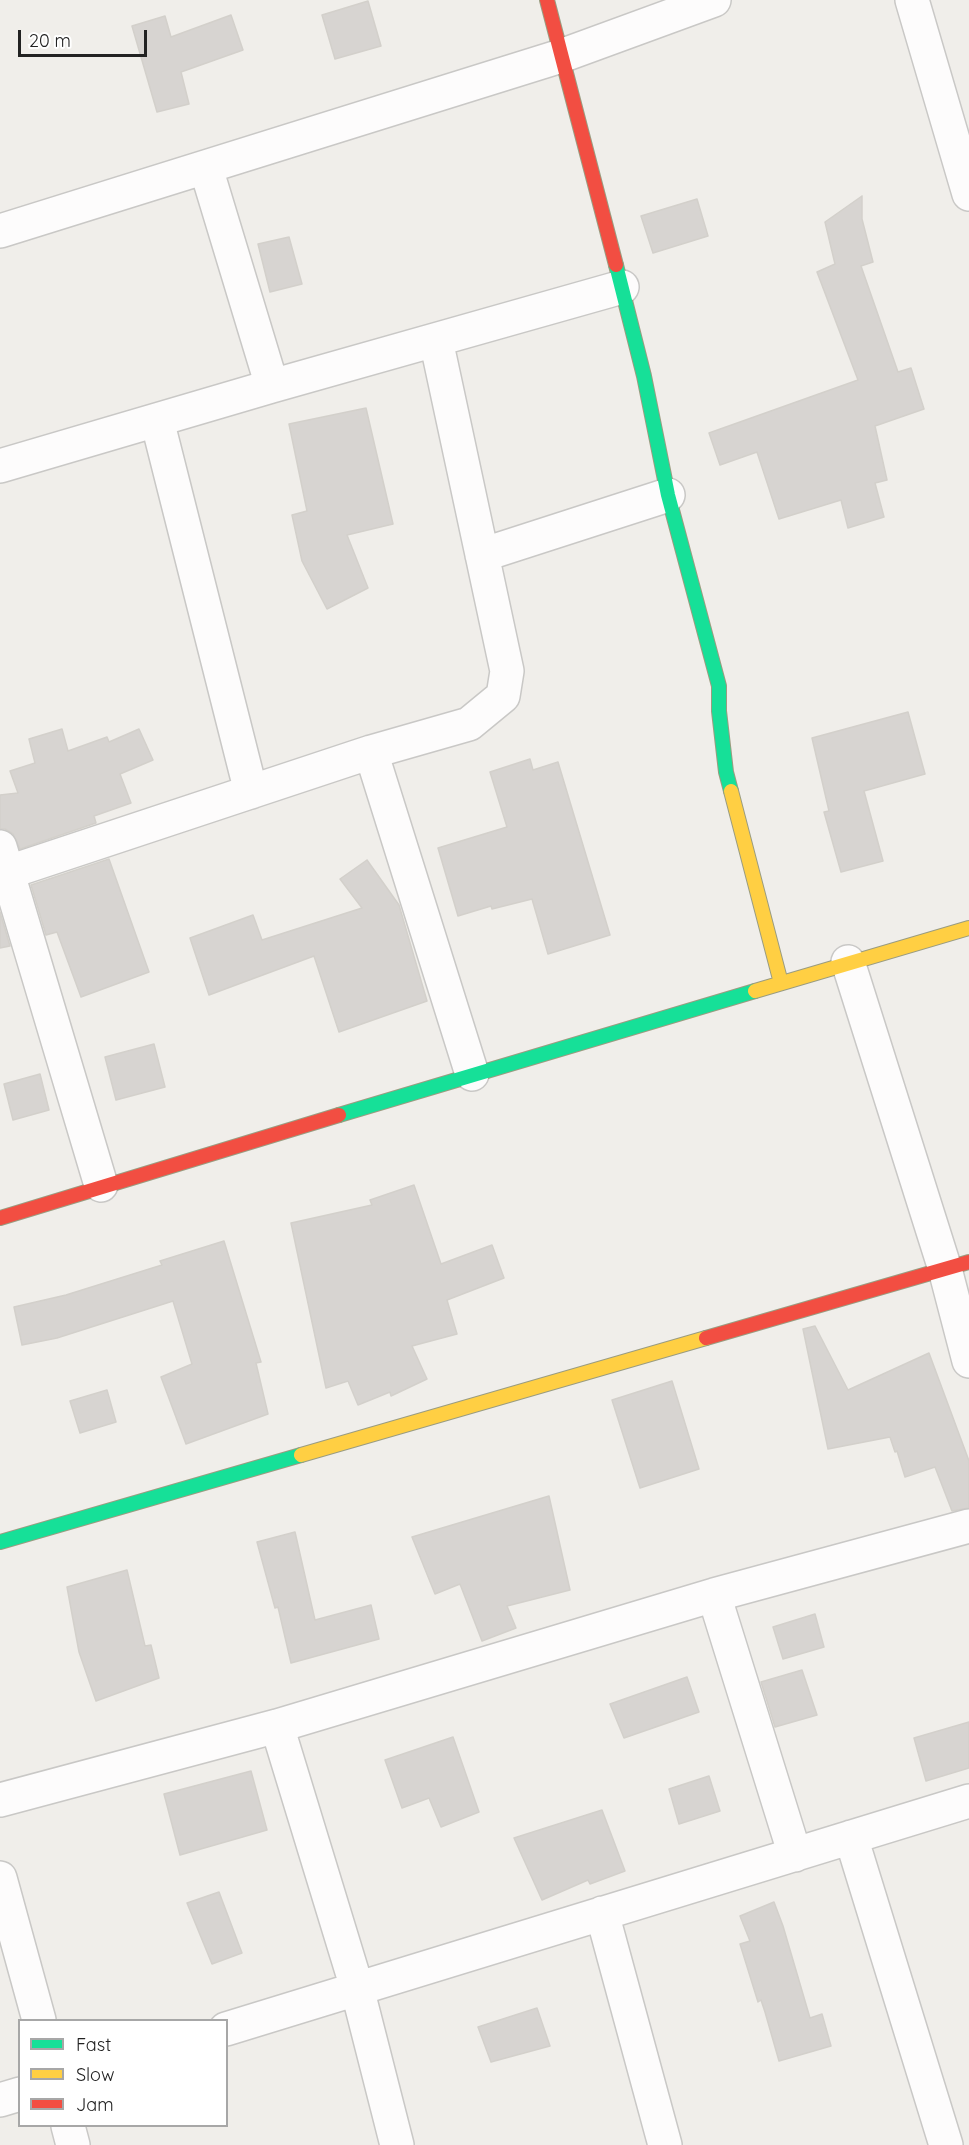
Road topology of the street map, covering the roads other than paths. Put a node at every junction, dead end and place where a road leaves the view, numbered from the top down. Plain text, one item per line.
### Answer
1 (547, 0) edge
2 (714, 0) edge
3 (912, 0) edge
4 (561, 56) junction
5 (206, 168) junction
6 (969, 194) edge
7 (0, 231) edge
8 (622, 287) junction
9 (436, 340) junction
10 (272, 386) junction
11 (157, 420) junction
12 (0, 466) edge
13 (668, 495) junction
14 (482, 555) junction
15 (371, 752) junction
16 (251, 792) junction
17 (3, 865) edge
18 (969, 928) edge
19 (848, 962) junction
20 (781, 982) junction
21 (472, 1074) junction
22 (101, 1185) junction
23 (0, 1218) edge
24 (957, 1265) edge
25 (969, 1360) edge
26 (969, 1526) edge
27 (0, 1542) edge
28 (714, 1595) junction
29 (277, 1726) junction
30 (0, 1800) edge
31 (969, 1801) edge
32 (851, 1837) junction
33 (795, 1855) junction
34 (0, 1878) edge
35 (602, 1913) junction
36 (357, 1988) junction
37 (39, 2019) edge
38 (228, 2028) edge
39 (18, 2095) edge
40 (0, 2100) edge
41 (68, 2127) edge
42 (73, 2145) edge
43 (397, 2145) edge
44 (665, 2145) edge
45 (946, 2145) edge

1 - 4 street
2 - 4 street
3 - 6 street
4 - 5 street
4 - 8 street
5 - 7 street
5 - 10 street
8 - 9 street
8 - 13 street
9 - 10 street
9 - 14 street
10 - 11 street
11 - 12 street
11 - 16 street
13 - 14 street
13 - 20 street
14 - 15 street
15 - 16 street
15 - 21 street
16 - 17 street
17 - 22 street
18 - 19 street
19 - 20 street
19 - 24 street
20 - 21 street
21 - 22 street
22 - 23 street
24 - 25 street
24 - 27 street
26 - 28 street
28 - 29 street
28 - 33 street
29 - 30 street
29 - 36 street
31 - 32 street
32 - 33 street
32 - 45 street
33 - 35 street
34 - 37 street
35 - 36 street
35 - 44 street
36 - 38 street
36 - 43 street
39 - 40 street
41 - 42 street

